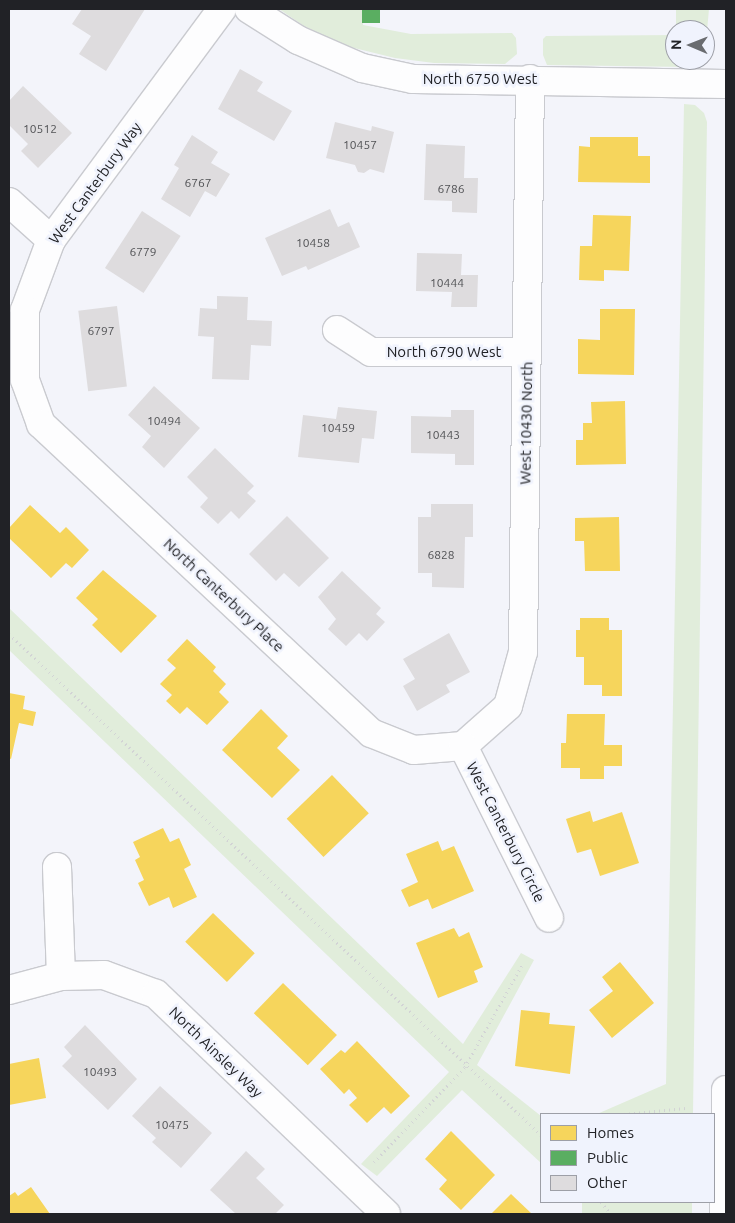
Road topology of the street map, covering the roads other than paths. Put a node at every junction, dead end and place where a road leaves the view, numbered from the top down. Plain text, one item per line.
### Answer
1 (222, 9) edge
2 (249, 9) edge
3 (530, 78) junction
4 (726, 84) edge
5 (9, 202) edge
6 (51, 240) junction
7 (337, 330) dead end
8 (527, 352) junction
9 (17, 382) edge
10 (463, 746) junction
11 (57, 867) dead end
12 (549, 918) dead end
13 (61, 976) junction
14 (9, 990) edge
15 (726, 1090) edge
16 (386, 1214) edge
17 (724, 1214) edge

1 - 6 street, West Canterbury Way
2 - 3 street, North 6750 West
3 - 4 street, North 6750 West
3 - 8 street, West 10430 North
5 - 6 street
6 - 9 street, West Canterbury Way
7 - 8 street, North 6790 West
8 - 10 street, West 10430 North
9 - 10 street, North Canterbury Place
10 - 12 street, West Canterbury Circle
11 - 13 street
13 - 14 street, North Ainsley Way
13 - 16 street, North Ainsley Way
15 - 17 street

